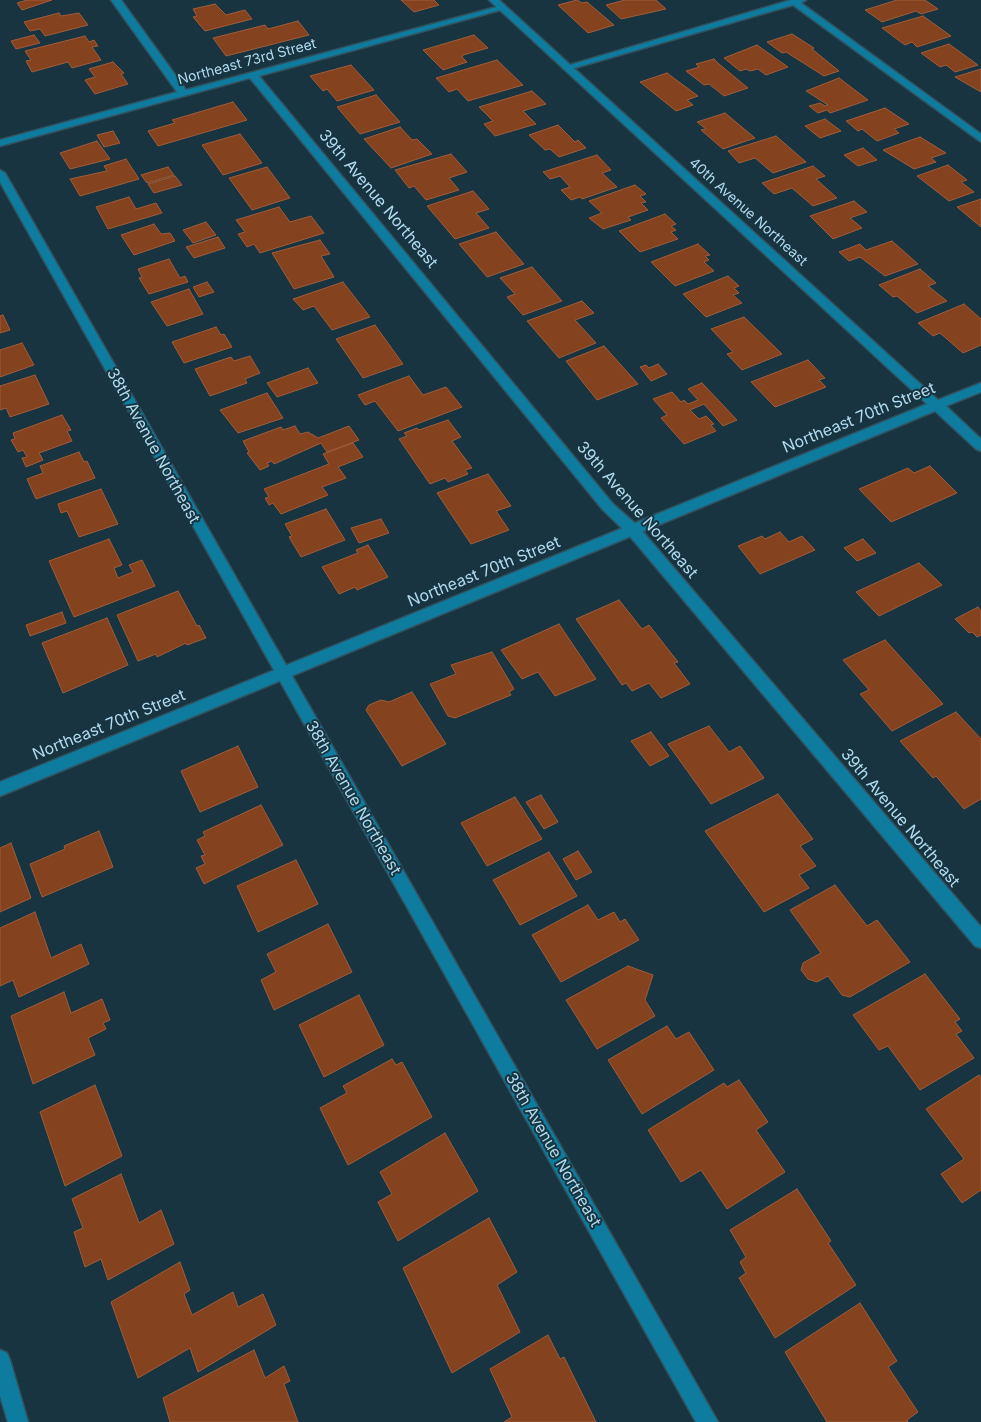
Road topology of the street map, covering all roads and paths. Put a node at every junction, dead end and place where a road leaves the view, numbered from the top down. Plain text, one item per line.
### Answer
1 (116, 0) edge
2 (798, 1) edge
3 (498, 3) edge
4 (568, 67) junction
5 (253, 75) junction
6 (184, 93) junction
7 (981, 139) edge
8 (0, 143) edge
9 (0, 173) edge
10 (981, 387) edge
11 (937, 405) junction
12 (981, 446) edge
13 (633, 530) junction
14 (282, 673) junction
15 (0, 789) edge
16 (981, 940) edge
17 (0, 1360) edge
18 (18, 1422) edge
19 (708, 1422) edge

1 - 6 street
2 - 4 street
2 - 7 street
3 - 4 street, 40th Avenue Northeast
3 - 5 street, Northeast 73rd Street
4 - 11 street, 40th Avenue Northeast
5 - 6 street, Northeast 73rd Street
5 - 13 street, 39th Avenue Northeast
6 - 8 street, Northeast 73rd Street
9 - 14 street, 38th Avenue Northeast
10 - 11 street, Northeast 70th Street
11 - 12 street, 40th Avenue Northeast
11 - 13 street, Northeast 70th Street
13 - 14 street, Northeast 70th Street
13 - 16 street, 39th Avenue Northeast
14 - 15 street, Northeast 70th Street
14 - 19 street, 38th Avenue Northeast
17 - 18 street

